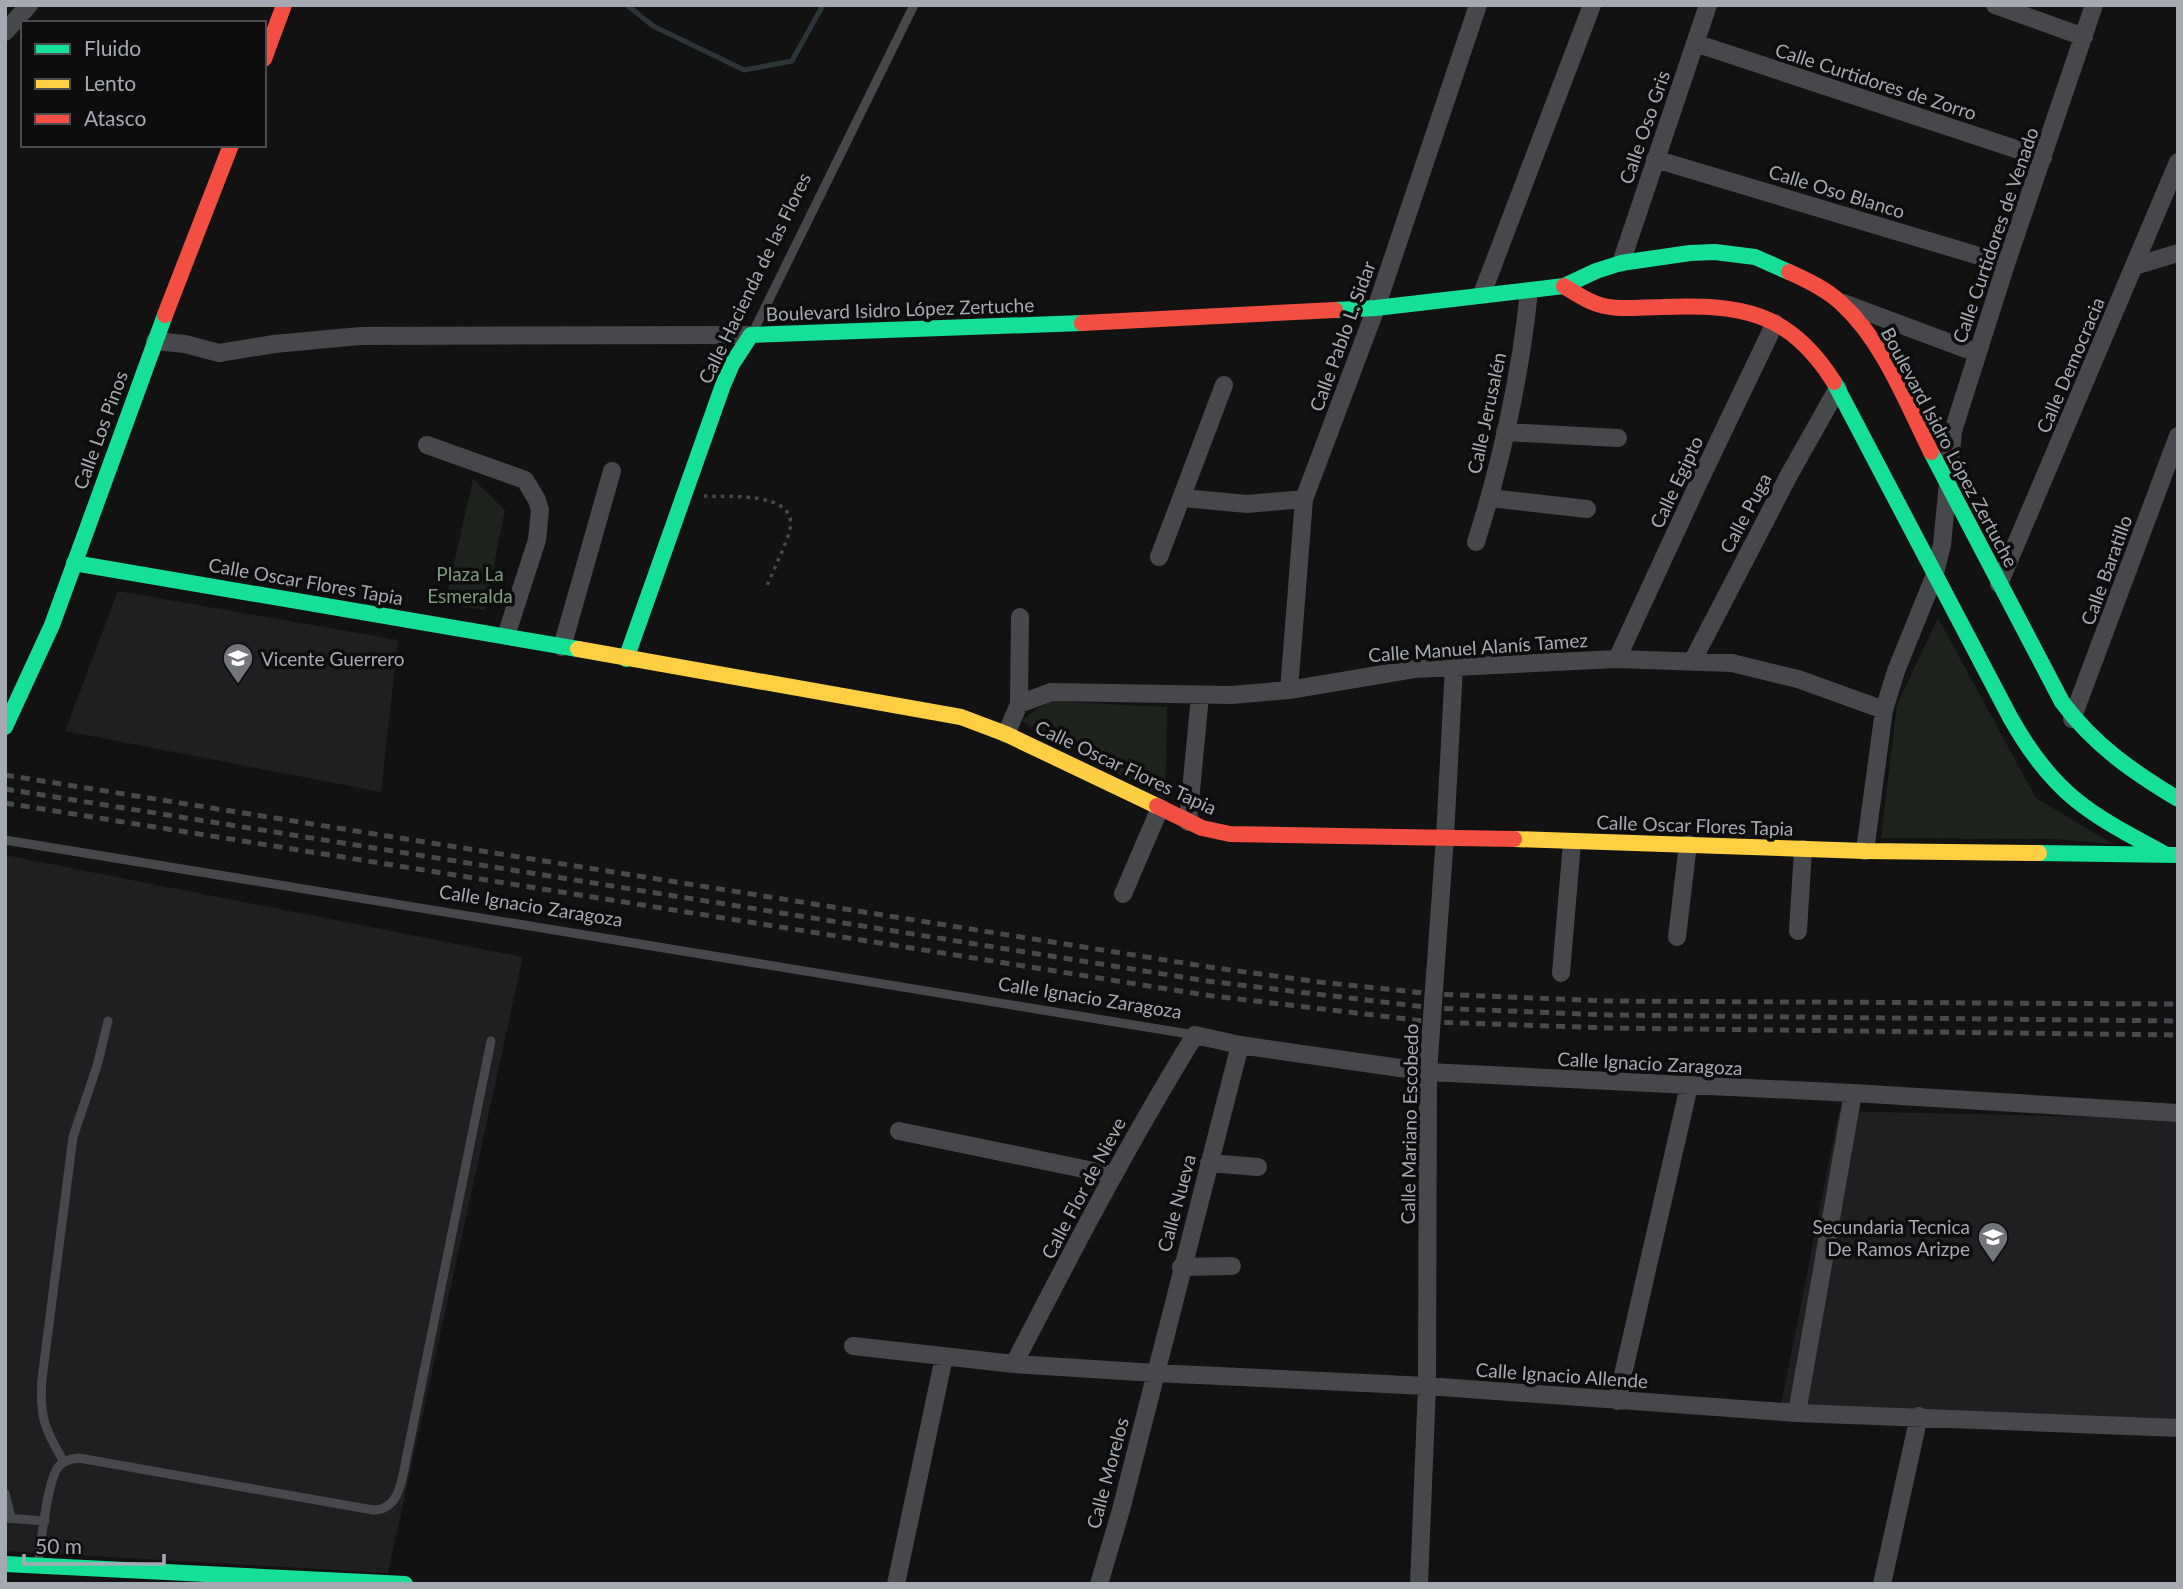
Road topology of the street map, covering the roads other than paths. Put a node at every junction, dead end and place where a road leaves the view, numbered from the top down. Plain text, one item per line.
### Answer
1 (29, 5) edge
2 (284, 5) edge
3 (914, 5) edge
4 (1478, 5) edge
5 (1592, 5) edge
6 (1708, 5) edge
7 (1995, 5) edge
8 (2094, 5) edge
9 (5, 32) edge
10 (2084, 37) junction
11 (1695, 43) junction
12 (266, 54) edge
13 (230, 147) edge
14 (1655, 159) junction
15 (2043, 159) junction
16 (2178, 162) edge
17 (2178, 253) edge
18 (1621, 264) junction
19 (2006, 264) junction
20 (2135, 266) junction
21 (1564, 286) junction
22 (1529, 291) junction
23 (1482, 295) junction
24 (1841, 303) junction
25 (1376, 308) junction
26 (1775, 323) junction
27 (751, 335) junction
28 (155, 341) junction
29 (1977, 353) junction
30 (1224, 385) dead end
31 (1838, 388) junction
32 (1505, 432) junction
33 (2178, 436) edge
34 (1618, 438) dead end
35 (427, 445) dead end
36 (612, 471) dead end
37 (1946, 482) junction
38 (1183, 498) junction
39 (1490, 498) junction
40 (1304, 499) junction
41 (1587, 509) dead end
42 (1476, 542) dead end
43 (1159, 557) dead end
44 (74, 563) junction
45 (1934, 577) junction
46 (1999, 584) junction
47 (1020, 617) dead end
48 (506, 636) junction
49 (562, 647) junction
50 (626, 659) junction
51 (1618, 659) junction
52 (1693, 660) junction
53 (1454, 666) junction
54 (1289, 690) junction
55 (1200, 696) junction
56 (1019, 704) junction
57 (1884, 710) junction
58 (2072, 719) junction
59 (6, 724) edge
60 (1006, 734) junction
61 (2178, 799) edge
62 (1160, 808) junction
63 (1188, 822) junction
64 (1446, 837) junction
65 (5, 839) edge
66 (1572, 842) junction
67 (1688, 845) junction
68 (1803, 849) junction
69 (1865, 851) junction
70 (2172, 855) edge
71 (1123, 894) dead end
72 (1798, 931) dead end
73 (1677, 937) dead end
74 (1561, 973) dead end
75 (108, 1021) dead end
76 (1195, 1035) junction
77 (491, 1041) dead end
78 (1240, 1045) junction
79 (1428, 1072) junction
80 (1689, 1086) junction
81 (1853, 1093) junction
82 (2178, 1113) edge
83 (899, 1131) dead end
84 (1209, 1163) junction
85 (1258, 1167) dead end
86 (1113, 1175) junction
87 (1232, 1266) dead end
88 (1181, 1267) junction
89 (853, 1346) dead end
90 (944, 1357) junction
91 (1014, 1364) junction
92 (1155, 1373) junction
93 (1426, 1386) junction
94 (1617, 1401) junction
95 (1797, 1413) junction
96 (1919, 1416) junction
97 (2178, 1428) edge
98 (64, 1462) junction
99 (5, 1493) edge
100 (8, 1518) edge
101 (45, 1521) junction
102 (5, 1564) edge
103 (37, 1566) junction
104 (405, 1584) edge
105 (896, 1584) edge
106 (1099, 1584) edge
107 (1419, 1584) edge
108 (1882, 1584) edge

1 - 9 street
2 - 12 street
3 - 27 lane, Calle Hacienda de las Flores
4 - 25 street, Calle Pablo L. Sidar
5 - 23 street
6 - 11 street, Calle Oso Gris
7 - 10 street
8 - 10 street, Calle Curtidores de Venado
10 - 15 street, Calle Curtidores de Venado
11 - 14 street, Calle Oso Gris
11 - 15 street, Calle Curtidores de Zorro
13 - 28 street, Calle Los Pinos
14 - 18 street, Calle Oso Gris
14 - 19 street, Calle Oso Blanco
15 - 19 street, Calle Curtidores de Venado
16 - 20 street, Calle Democracia
17 - 20 street
18 - 21 street, Boulevard Isidro López Zertuche
18 - 24 street, Boulevard Isidro López Zertuche
19 - 29 street, Calle Curtidores de Venado
20 - 46 street, Calle Democracia
21 - 22 street, Boulevard Isidro López Zertuche
21 - 26 street
22 - 23 street, Boulevard Isidro López Zertuche
22 - 32 street, Calle Jerusalén
23 - 25 street, Boulevard Isidro López Zertuche
24 - 29 street
24 - 37 street, Boulevard Isidro López Zertuche
25 - 27 street, Boulevard Isidro López Zertuche
25 - 40 street, Calle Pablo L. Sidar
26 - 31 street
26 - 51 street, Calle Egipto
27 - 28 street, Boulevard Isidro López Zertuche
27 - 50 street, Calle Hacienda de las Flores
28 - 44 street, Calle Los Pinos
29 - 37 street, Calle Curtidores de Venado
30 - 38 street
31 - 45 street
31 - 52 street, Calle Puga
32 - 34 street
32 - 39 street, Calle Jerusalén
33 - 58 street, Calle Baratillo
35 - 48 street
36 - 49 street
37 - 45 street, Calle Curtidores de Venado
37 - 46 street, Boulevard Isidro López Zertuche
38 - 40 street
38 - 43 street
39 - 41 street
39 - 42 street, Calle Jerusalén
40 - 54 street, Calle Pablo L. Sidar
44 - 48 street, Calle Oscar Flores Tapia
44 - 59 street, Calle Los Pinos
45 - 57 street, Calle Curtidores de Venado
45 - 70 street
46 - 58 street, Boulevard Isidro López Zertuche
47 - 56 street
48 - 49 street, Calle Oscar Flores Tapia
49 - 50 street, Calle Oscar Flores Tapia
50 - 60 street, Calle Oscar Flores Tapia
51 - 52 street, Calle Manuel Alanís Tamez
51 - 53 street, Calle Manuel Alanís Tamez
52 - 57 street, Calle Manuel Alanís Tamez
53 - 54 street, Calle Manuel Alanís Tamez
53 - 64 street, Calle Mariano Escobedo
54 - 55 street, Calle Manuel Alanís Tamez
55 - 56 street, Calle Manuel Alanís Tamez
55 - 63 street
56 - 60 street
57 - 69 street, Calle Curtidores de Venado
58 - 61 street, Boulevard Isidro López Zertuche
60 - 62 street, Calle Oscar Flores Tapia
62 - 63 street, Calle Oscar Flores Tapia
62 - 71 street
63 - 64 street, Calle Oscar Flores Tapia
64 - 66 street, Calle Oscar Flores Tapia
64 - 79 street, Calle Mariano Escobedo
65 - 76 lane, Calle Ignacio Zaragoza
66 - 67 street, Calle Oscar Flores Tapia
66 - 74 street
67 - 68 street, Calle Oscar Flores Tapia
67 - 73 street
68 - 69 street, Calle Oscar Flores Tapia
68 - 72 street
69 - 70 street, Calle Oscar Flores Tapia
75 - 98 lane
76 - 78 street, Calle Ignacio Zaragoza
76 - 86 street, Calle Flor de Nieve
77 - 98 lane
78 - 79 street, Calle Ignacio Zaragoza
78 - 84 street, Calle Nueva
79 - 80 street, Calle Ignacio Zaragoza
79 - 93 street, Calle Mariano Escobedo
80 - 81 street, Calle Ignacio Zaragoza
80 - 94 street
81 - 82 street, Calle Ignacio Zaragoza
81 - 95 street
83 - 86 street
84 - 85 street
84 - 88 street, Calle Nueva
86 - 91 street, Calle Flor de Nieve
87 - 88 street
88 - 92 street, Calle Nueva
89 - 90 street, Calle Ignacio Allende
90 - 91 street, Calle Ignacio Allende
90 - 105 street
91 - 92 street, Calle Ignacio Allende
92 - 93 street, Calle Ignacio Allende
92 - 106 street, Calle Morelos
93 - 94 street, Calle Ignacio Allende
93 - 107 street, Calle Mariano Escobedo
94 - 95 street, Calle Ignacio Allende
95 - 96 street, Calle Ignacio Allende
96 - 97 street, Calle Ignacio Allende
96 - 108 street
98 - 101 lane
99 - 100 lane
100 - 101 lane
101 - 103 lane
102 - 103 street
103 - 104 street

